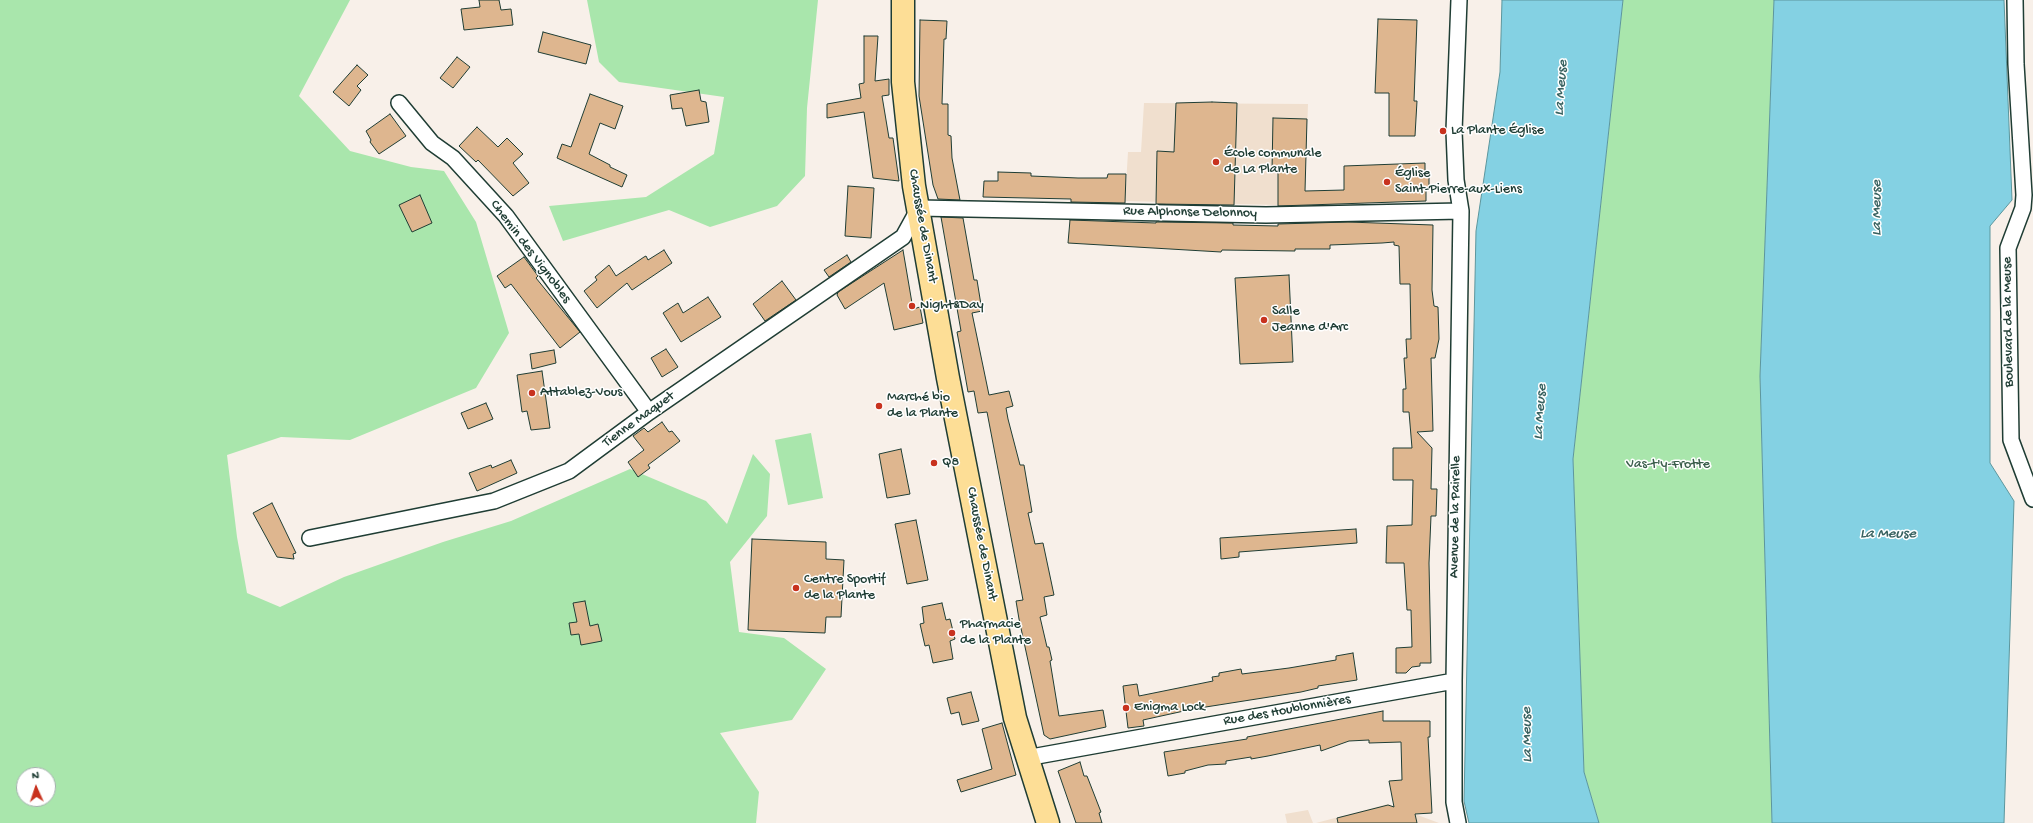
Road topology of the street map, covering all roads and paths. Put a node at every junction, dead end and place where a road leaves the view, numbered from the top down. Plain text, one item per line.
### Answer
1 (903, 0) edge
2 (1459, 0) edge
3 (2015, 0) edge
4 (399, 102) dead end
5 (919, 208) junction
6 (1461, 211) junction
7 (649, 412) junction
8 (2033, 499) edge
9 (310, 538) dead end
10 (1454, 681) junction
11 (1026, 758) junction
12 (1048, 823) edge
13 (1458, 823) edge

1 - 5 main road, Chaussée de Dinant
2 - 6 street, Avenue de la Pairelle
3 - 8 street, Boulevard de la Meuse
4 - 7 street, Chemin des Vignobles
5 - 6 street, Rue Alphonse Delonnoy
5 - 7 street, Tienne Maquet
5 - 11 main road, Chaussée de Dinant
6 - 10 street, Avenue de la Pairelle
7 - 9 street, Tienne Maquet
10 - 11 street, Rue des Houblonnières
10 - 13 street, Avenue de la Pairelle
11 - 12 main road, Chaussée de Dinant

